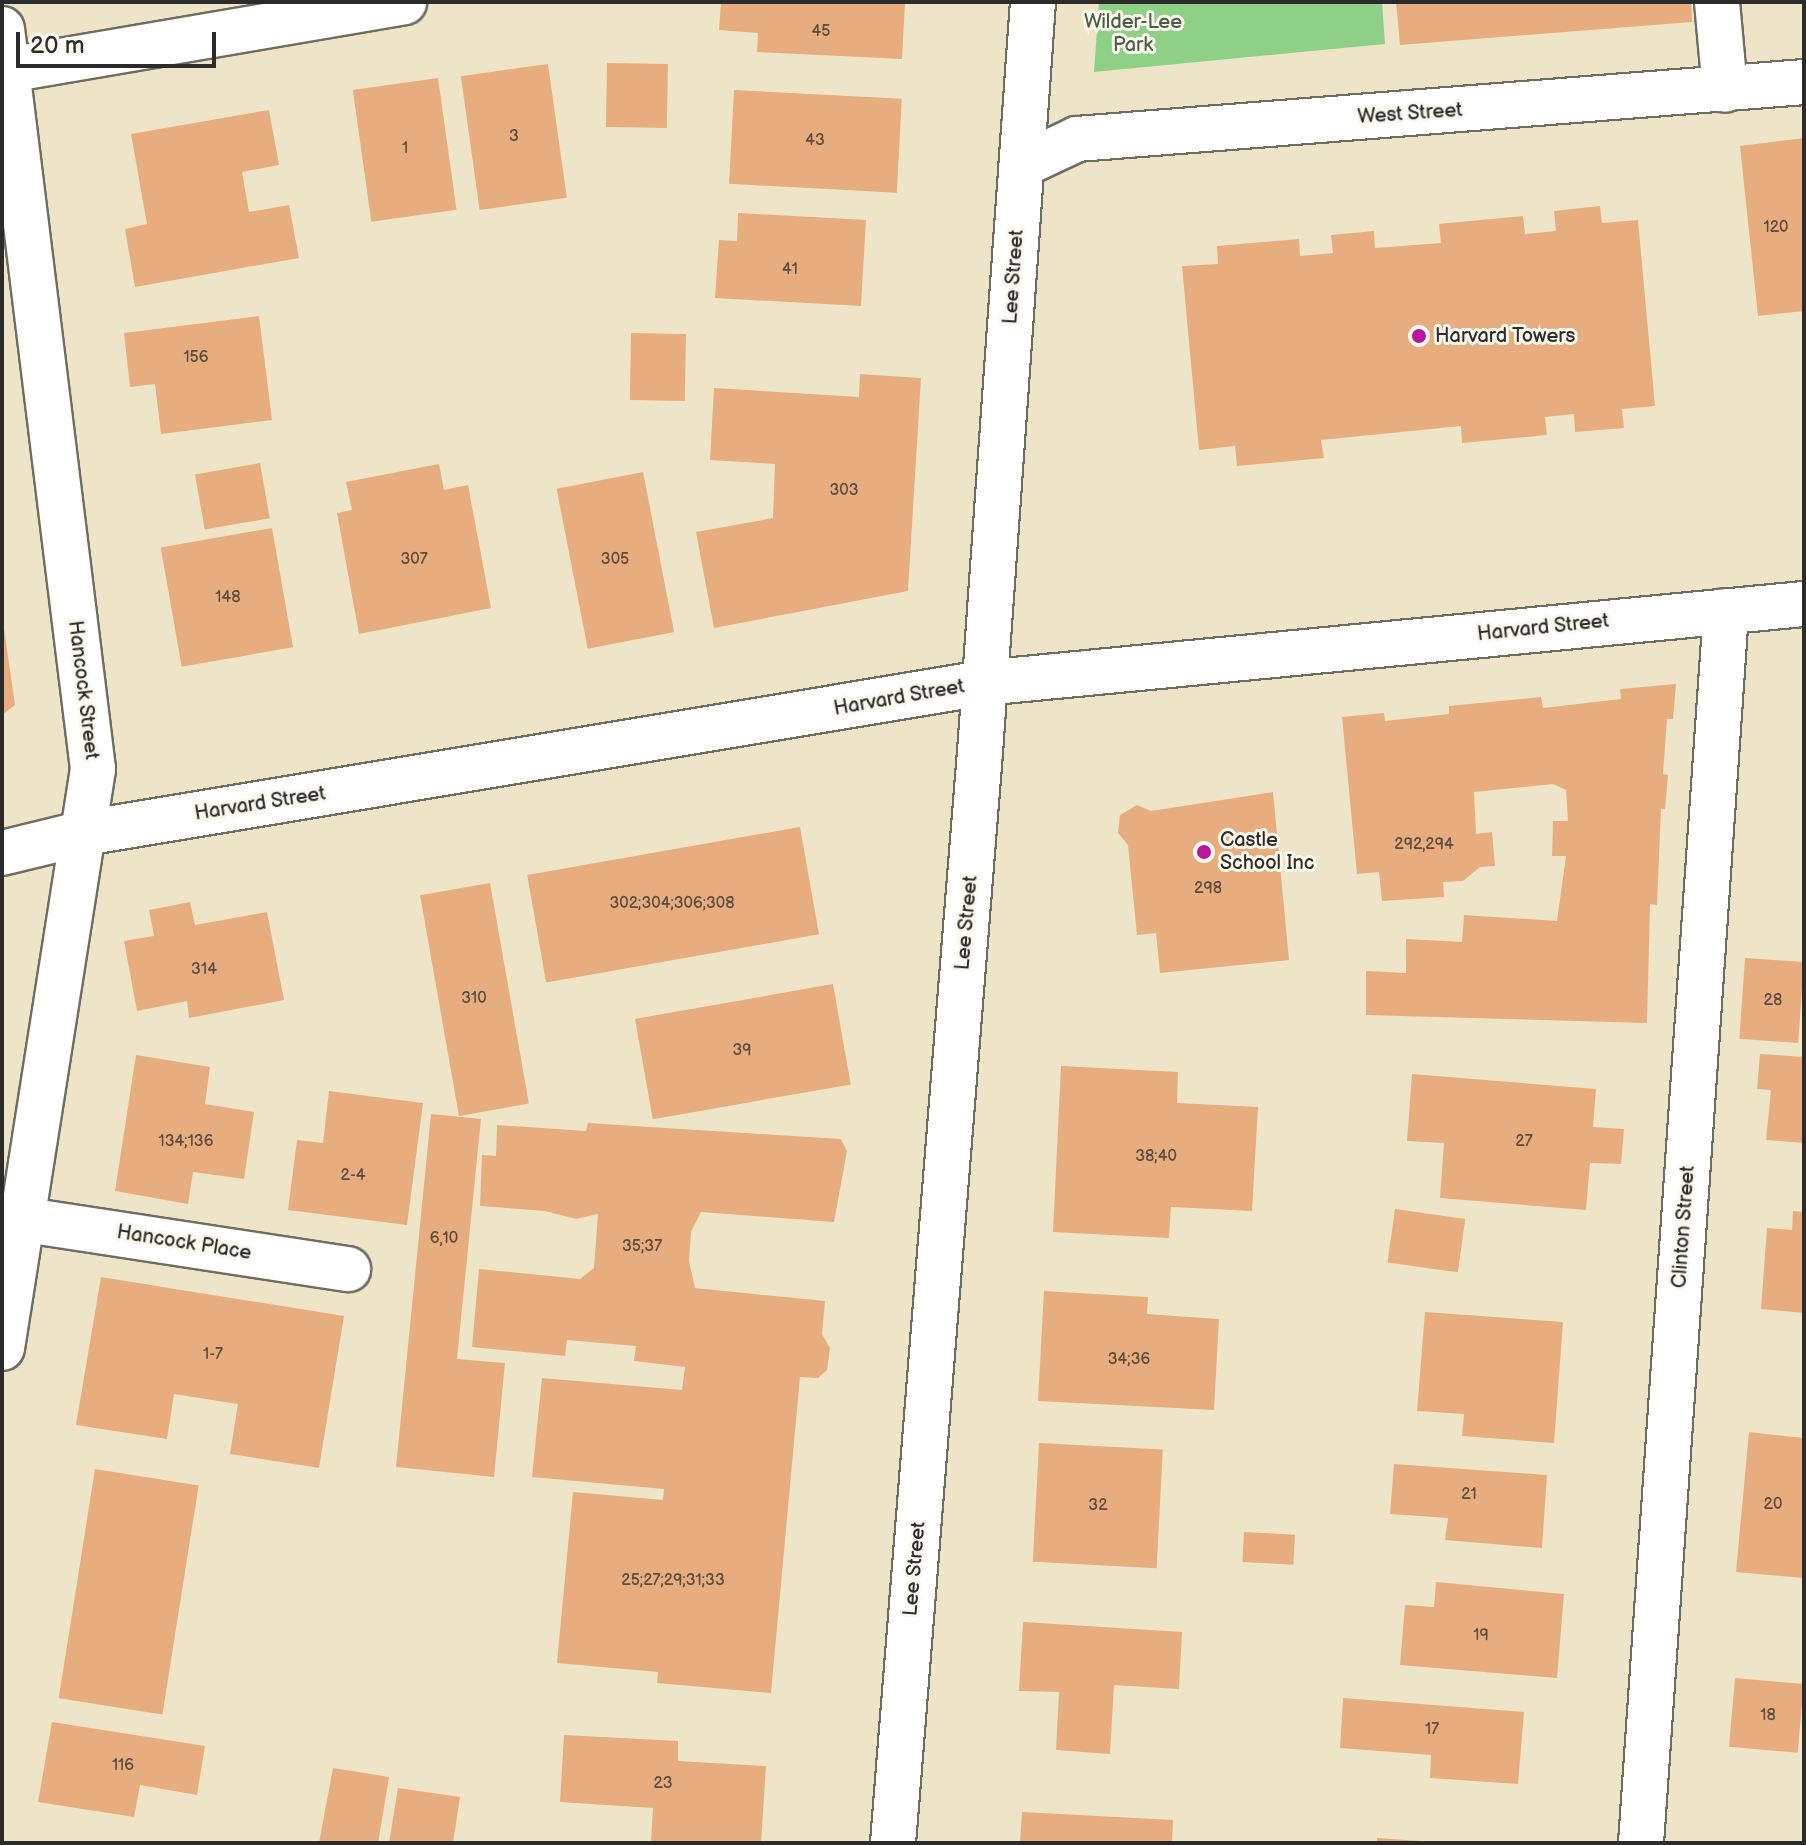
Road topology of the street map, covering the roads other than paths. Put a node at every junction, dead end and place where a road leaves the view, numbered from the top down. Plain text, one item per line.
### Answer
1 (404, 2) edge
2 (1033, 2) edge
3 (1717, 2) edge
4 (3, 57) edge
5 (1804, 82) edge
6 (1725, 90) junction
7 (1022, 165) junction
8 (1804, 604) edge
9 (1726, 611) junction
10 (983, 683) junction
11 (84, 833) junction
12 (2, 853) edge
13 (20, 1219) junction
14 (348, 1269) dead end
15 (2, 1348) edge
16 (893, 1843) edge
17 (1641, 1843) edge

1 - 4 street
2 - 7 street, Lee Street
3 - 6 street
4 - 11 street, Hancock Street
5 - 6 street, West Street
6 - 7 street, West Street
7 - 10 street, Lee Street
8 - 9 street, Harvard Street
9 - 10 street, Harvard Street
9 - 17 street, Clinton Street
10 - 11 street, Harvard Street
10 - 16 street, Lee Street
11 - 12 street, Harvard Street
11 - 13 street, Hancock Street
13 - 14 street, Hancock Place
13 - 15 street, Hancock Street

